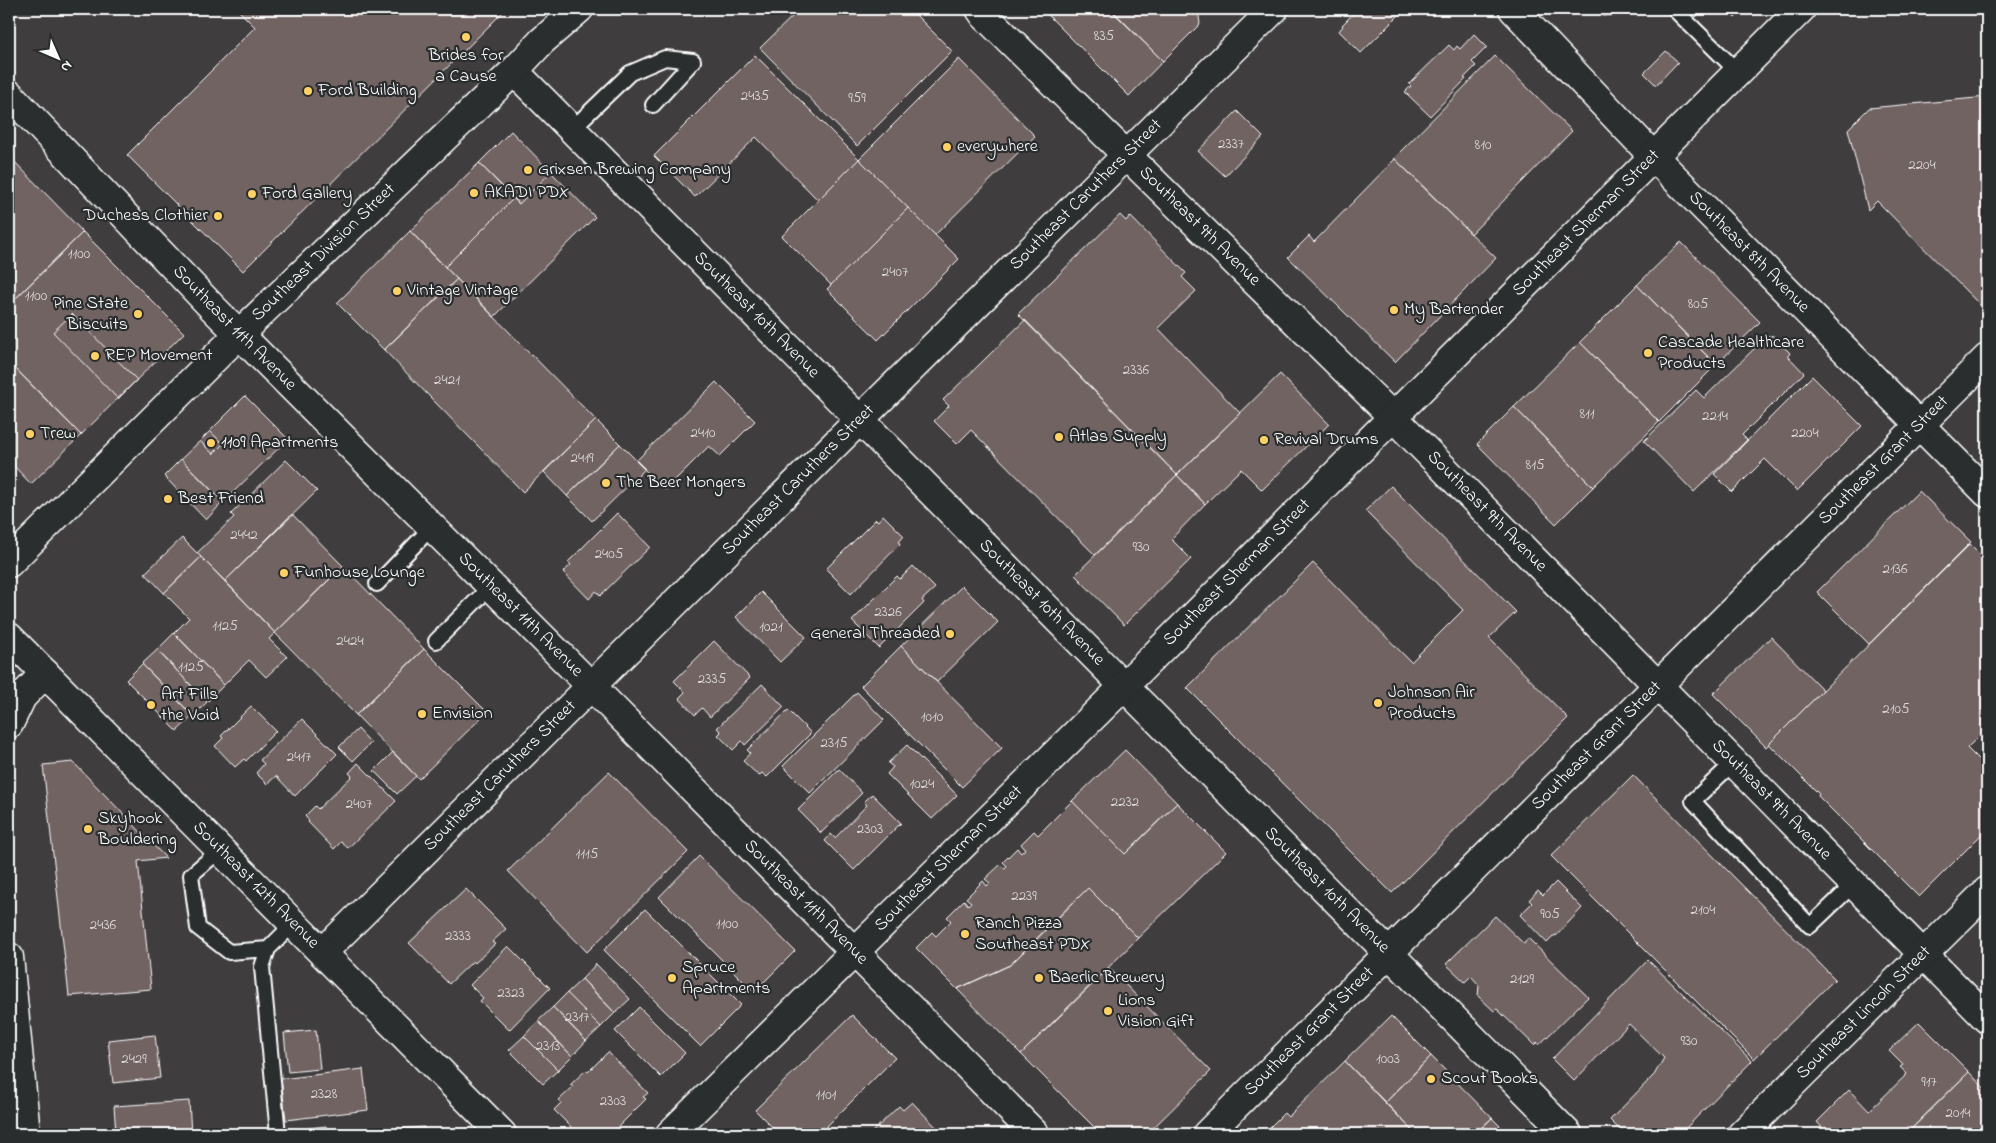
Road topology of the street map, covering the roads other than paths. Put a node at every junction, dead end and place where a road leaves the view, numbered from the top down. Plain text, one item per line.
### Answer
1 (579, 9) edge
2 (980, 9) edge
3 (1274, 9) edge
4 (1513, 9) edge
5 (1801, 9) edge
6 (1676, 11) dead end
7 (514, 71) junction
8 (1738, 72) junction
9 (9, 94) edge
10 (653, 106) dead end
11 (572, 129) junction
12 (1126, 154) junction
13 (1654, 157) junction
14 (239, 334) junction
15 (1987, 358) edge
16 (1393, 417) junction
17 (861, 420) junction
18 (1920, 425) junction
19 (1987, 493) edge
20 (432, 527) junction
21 (9, 563) edge
22 (377, 584) dead end
23 (491, 586) junction
24 (9, 637) edge
25 (436, 641) dead end
26 (45, 673) junction
27 (1658, 685) junction
28 (592, 687) junction
29 (1123, 687) junction
30 (9, 724) edge
31 (1734, 762) junction
32 (221, 850) junction
33 (1854, 884) junction
34 (1987, 891) edge
35 (294, 923) junction
36 (268, 949) junction
37 (323, 952) junction
38 (854, 952) junction
39 (1389, 954) junction
40 (1924, 954) junction
41 (9, 958) edge
42 (1987, 1019) edge
43 (26, 1134) edge
44 (278, 1134) edge
45 (502, 1134) edge
46 (670, 1134) edge
47 (1035, 1134) edge
48 (1207, 1134) edge
49 (1568, 1134) edge
50 (1742, 1134) edge

1 - 7 street, Southeast Division Street
2 - 12 street, Southeast 9th Avenue
3 - 12 street, Southeast Caruthers Street
4 - 13 street, Southeast 8th Avenue
5 - 8 street, Southeast Sherman Street
6 - 8 lane
7 - 11 street, Southeast 10th Avenue
7 - 14 street, Southeast Division Street
8 - 13 street, Southeast Sherman Street
9 - 14 street, Southeast 11th Avenue
10 - 11 lane
11 - 17 street, Southeast 10th Avenue
12 - 16 street, Southeast 9th Avenue
12 - 17 street, Southeast Caruthers Street
13 - 16 street, Southeast Sherman Street
13 - 18 street, Southeast 8th Avenue
14 - 20 street, Southeast 11th Avenue
14 - 21 street, Southeast Division Street
15 - 18 street, Southeast Grant Street
16 - 27 street, Southeast 9th Avenue
16 - 29 street, Southeast Sherman Street
17 - 28 street, Southeast Caruthers Street
17 - 29 street, Southeast 10th Avenue
18 - 19 street, Southeast 8th Avenue
18 - 27 street, Southeast Grant Street
20 - 22 lane
20 - 23 street, Southeast 11th Avenue
23 - 25 lane
23 - 28 street, Southeast 11th Avenue
24 - 26 street, Southeast 12th Avenue
26 - 30 street
26 - 32 street, Southeast 12th Avenue
27 - 31 street, Southeast 9th Avenue
27 - 39 street, Southeast Grant Street
28 - 37 street, Southeast Caruthers Street
28 - 38 street, Southeast 11th Avenue
29 - 38 street, Southeast Sherman Street
29 - 39 street, Southeast 10th Avenue
31 - 33 street, Southeast 9th Avenue
31 - 33 lane
32 - 35 street, Southeast 12th Avenue
32 - 36 lane
33 - 40 street, Southeast 9th Avenue
34 - 40 street, Southeast Lincoln Street
35 - 36 lane
35 - 37 street, Southeast 12th Avenue
36 - 44 lane
37 - 45 street, Southeast 12th Avenue
38 - 46 street, Southeast Sherman Street
38 - 47 street, Southeast 11th Avenue
39 - 48 street, Southeast Grant Street
39 - 49 street, Southeast 10th Avenue
40 - 42 street, Southeast 9th Avenue
40 - 50 street, Southeast Lincoln Street
41 - 43 street

